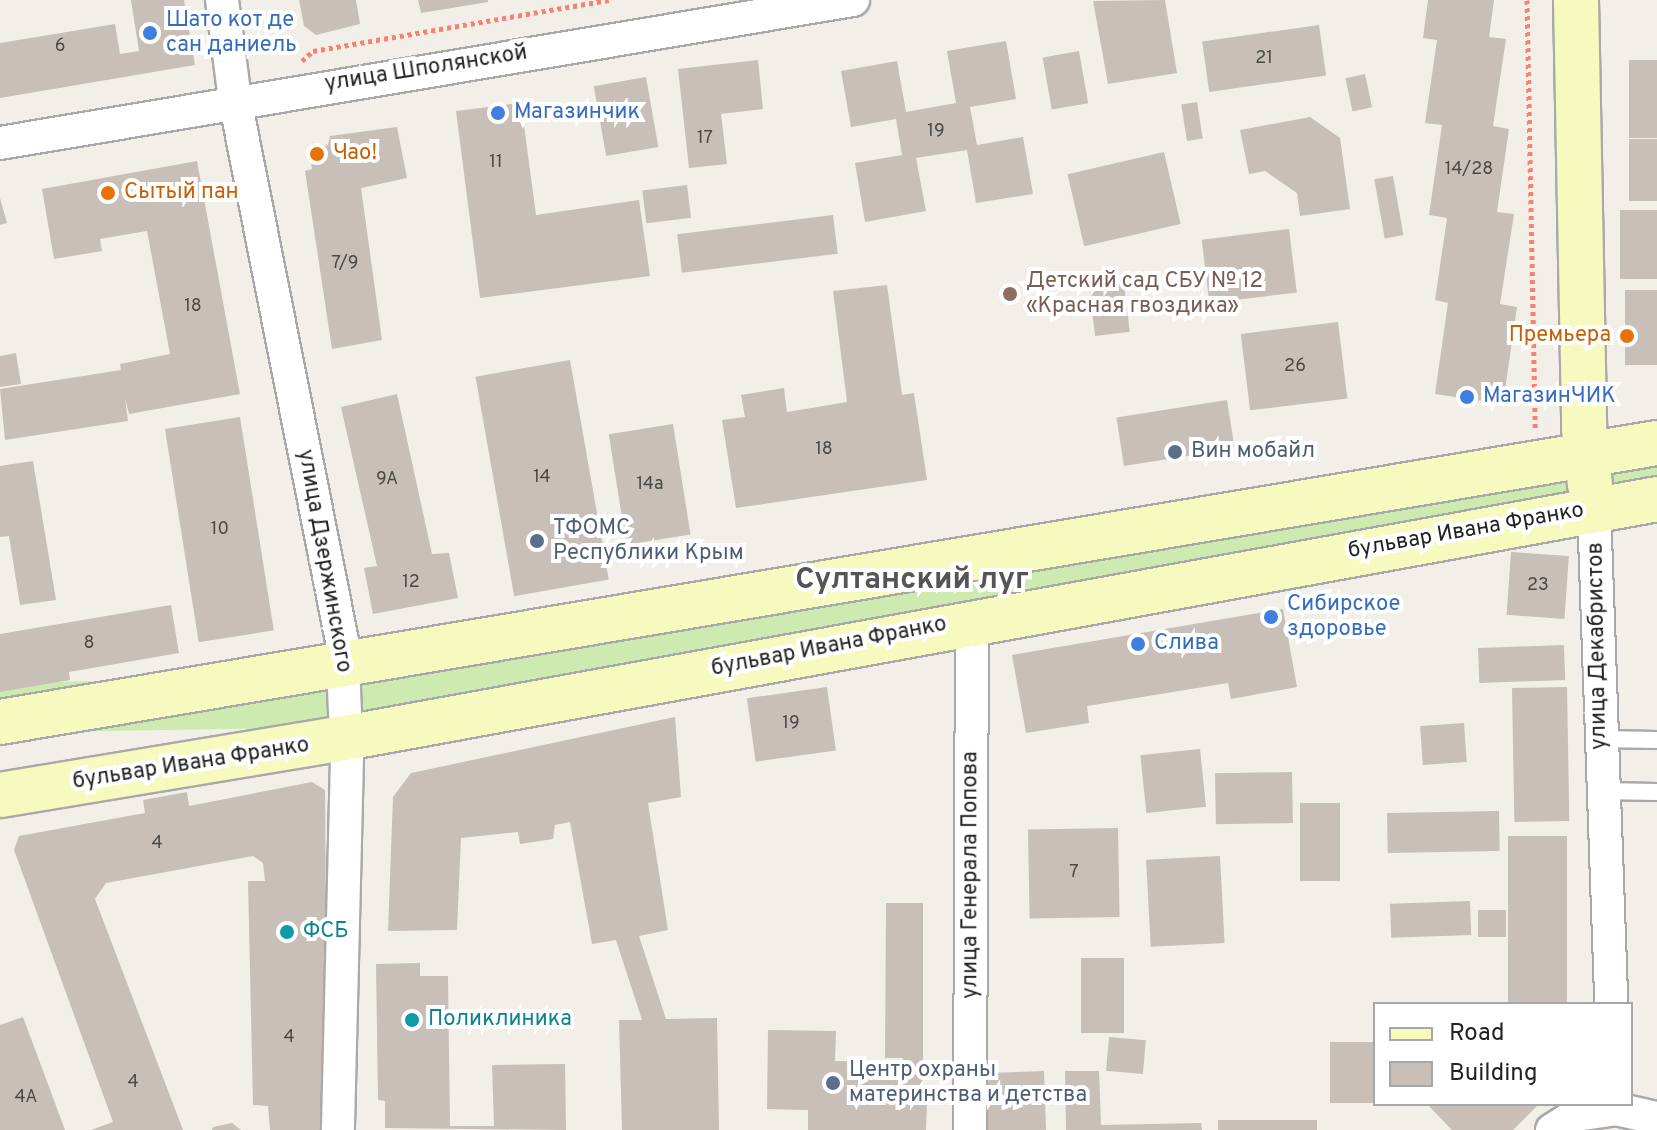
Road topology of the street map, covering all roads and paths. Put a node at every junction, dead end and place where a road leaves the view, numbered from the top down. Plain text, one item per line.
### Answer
1 (222, 0) edge
2 (609, 0) edge
3 (853, 0) edge
4 (1527, 0) edge
5 (1576, 0) edge
6 (294, 69) dead end
7 (235, 100) junction
8 (0, 143) edge
9 (1535, 438) dead end
10 (1657, 443) edge
11 (1586, 455) junction
12 (1657, 499) edge
13 (1594, 508) junction
14 (972, 620) junction
15 (343, 664) junction
16 (0, 722) edge
17 (345, 738) junction
18 (1600, 739) junction
19 (1657, 740) edge
20 (1601, 791) junction
21 (1657, 792) edge
22 (0, 795) edge
23 (1611, 1002) edge
24 (1616, 1106) edge
25 (1657, 1118) edge
26 (338, 1130) edge
27 (970, 1130) edge
28 (1552, 1130) edge

1 - 7 street, улица Дзержинского
2 - 6 path
3 - 7 street, улица Шполянской
4 - 9 path
5 - 11 street, улица Декабристов
7 - 8 street, улица Шполянской
7 - 15 street, улица Дзержинского
10 - 11 street
11 - 13 street, улица Декабристов
11 - 15 street
12 - 13 street, бульвар Ивана Франко
13 - 14 street, бульвар Ивана Франко
13 - 18 street, улица Декабристов
14 - 17 street, бульвар Ивана Франко
14 - 27 street, улица Генерала Попова
15 - 16 street
15 - 17 street, улица Дзержинского
17 - 22 street, бульвар Ивана Франко
17 - 26 street, улица Дзержинского
18 - 19 lane
18 - 20 street, улица Декабристов
20 - 21 lane
20 - 23 street, улица Декабристов
24 - 25 street
24 - 28 street

